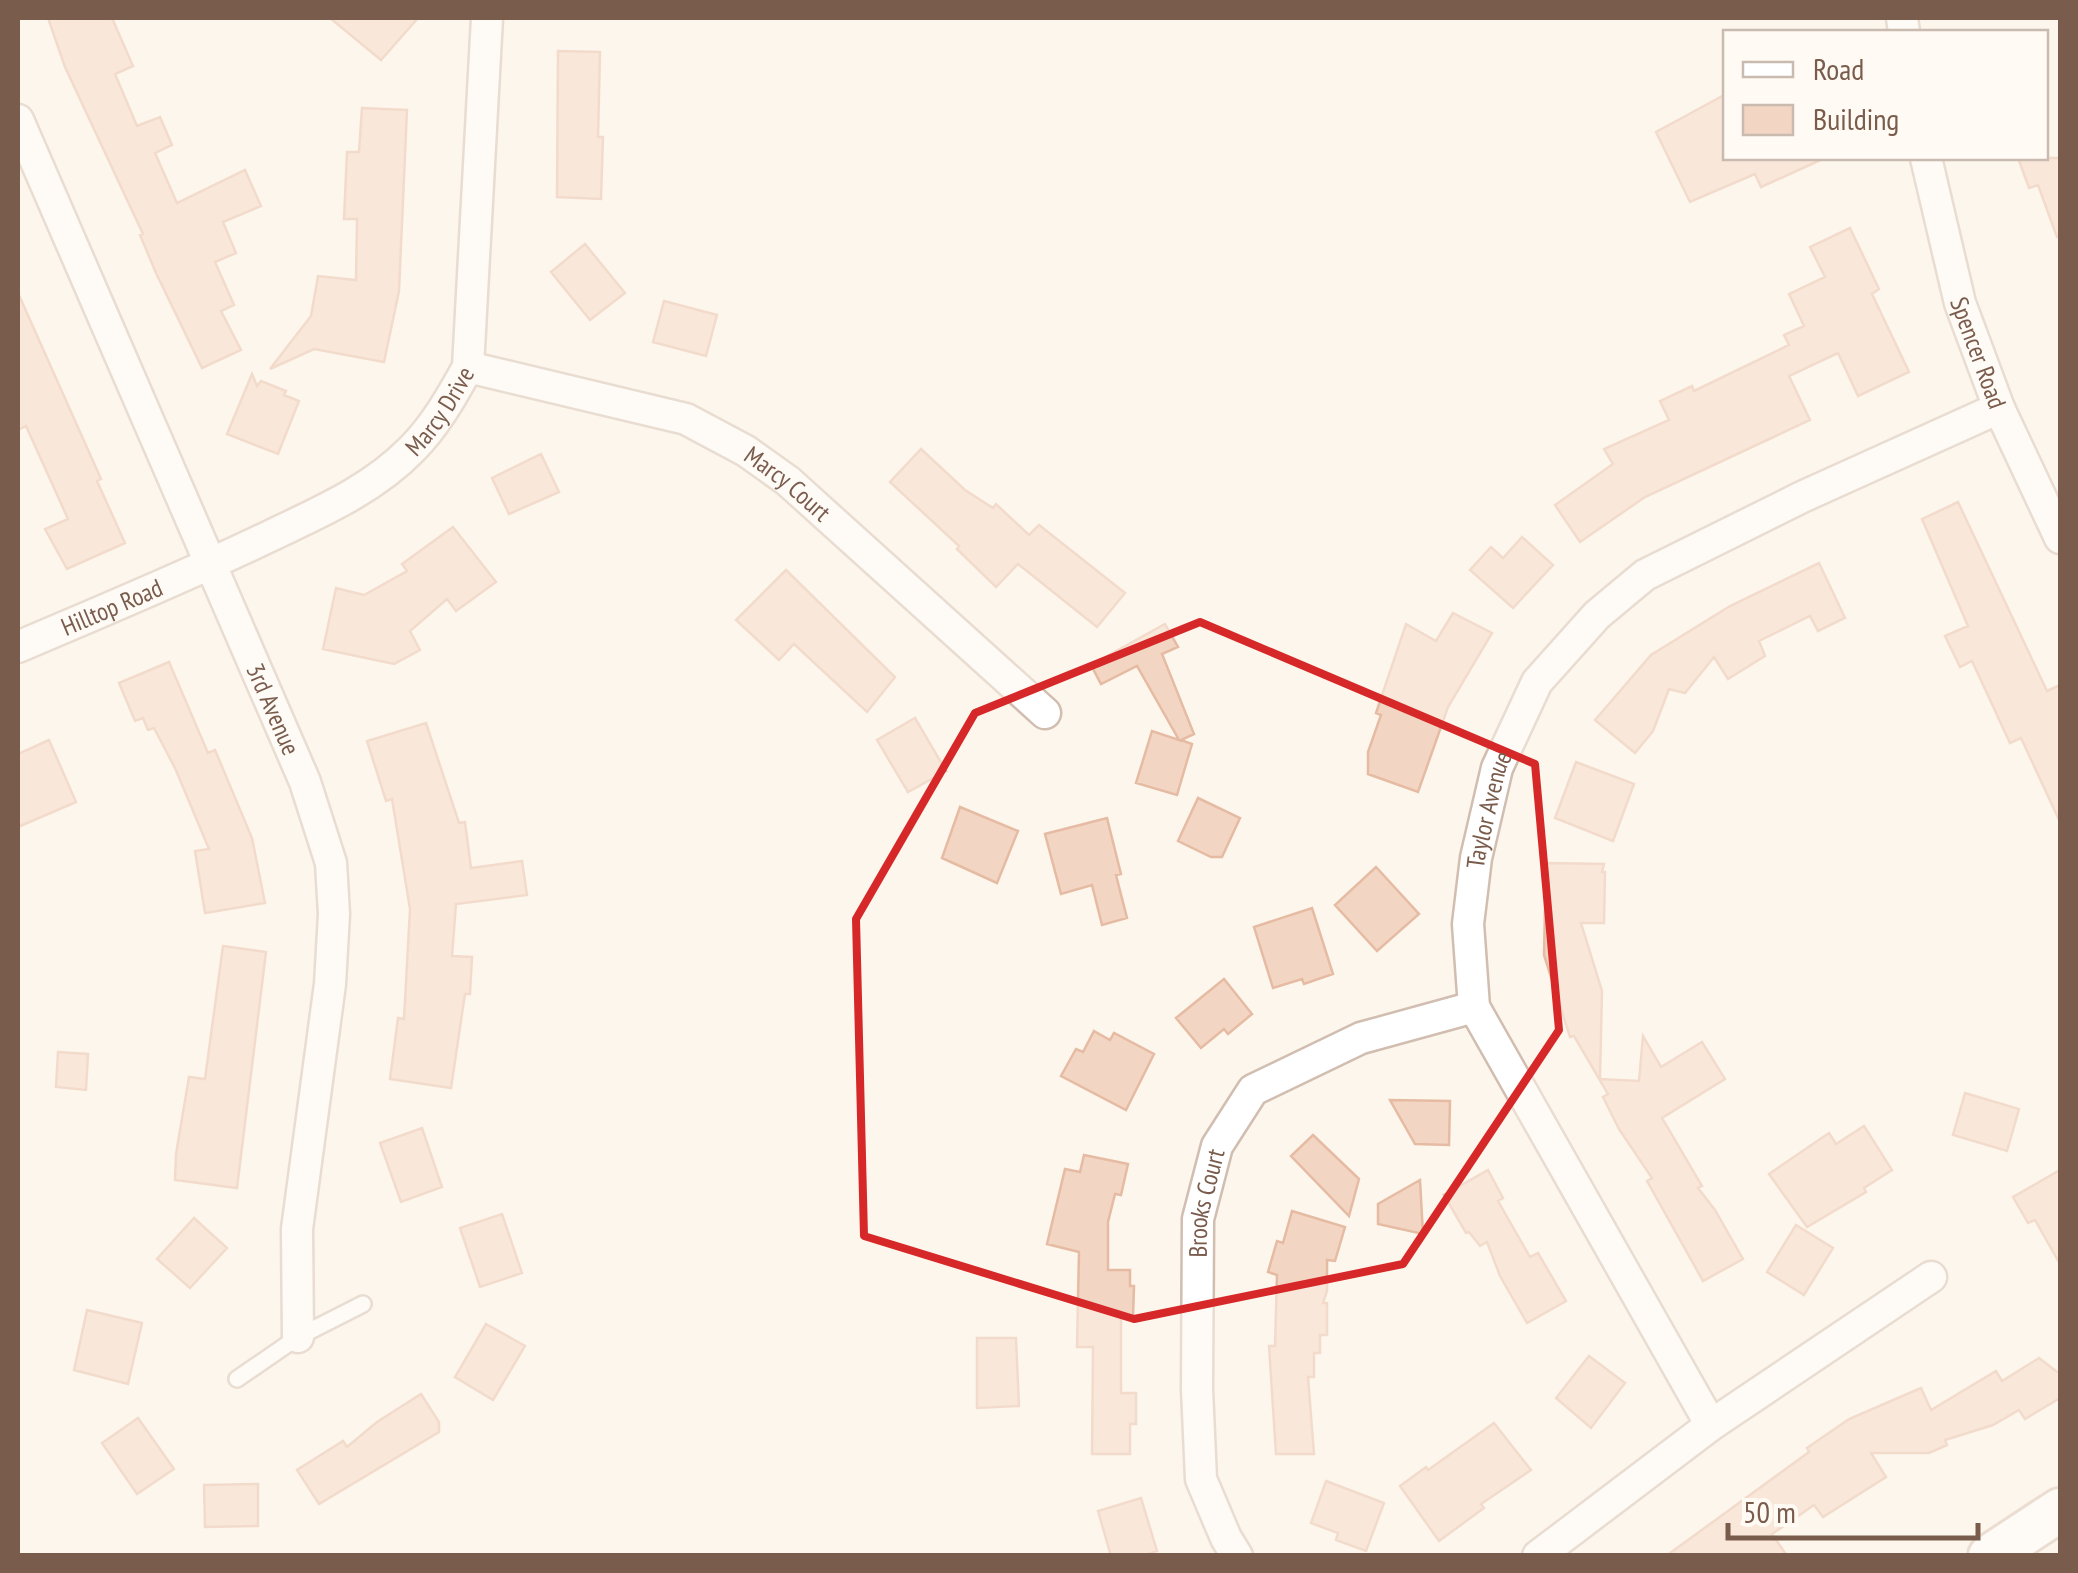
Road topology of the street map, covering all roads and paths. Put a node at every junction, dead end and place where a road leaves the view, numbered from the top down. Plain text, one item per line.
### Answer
1 (487, 18) edge
2 (18, 120) edge
3 (1926, 160) edge
4 (468, 368) junction
5 (1999, 408) junction
6 (2060, 538) edge
7 (208, 566) junction
8 (18, 647) edge
9 (1044, 712) dead end
10 (1474, 1007) junction
11 (1931, 1277) dead end
12 (363, 1304) dead end
13 (298, 1337) junction
14 (237, 1379) dead end
15 (1711, 1425) junction
16 (2060, 1510) edge
17 (1237, 1556) edge
18 (1538, 1556) edge
19 (1990, 1556) edge

1 - 4 street, Marcy Drive
2 - 7 street, 3rd Avenue
3 - 5 street, Spencer Road
4 - 7 street, Marcy Drive
4 - 9 street, Marcy Court
5 - 6 street, Spencer Road
5 - 10 street, Taylor Avenue
7 - 8 street, Hilltop Road
7 - 13 street, 3rd Avenue
10 - 15 street, Taylor Avenue
10 - 17 street, Brooks Court
11 - 15 street
12 - 13 lane
13 - 14 lane
15 - 18 street
16 - 19 main road

